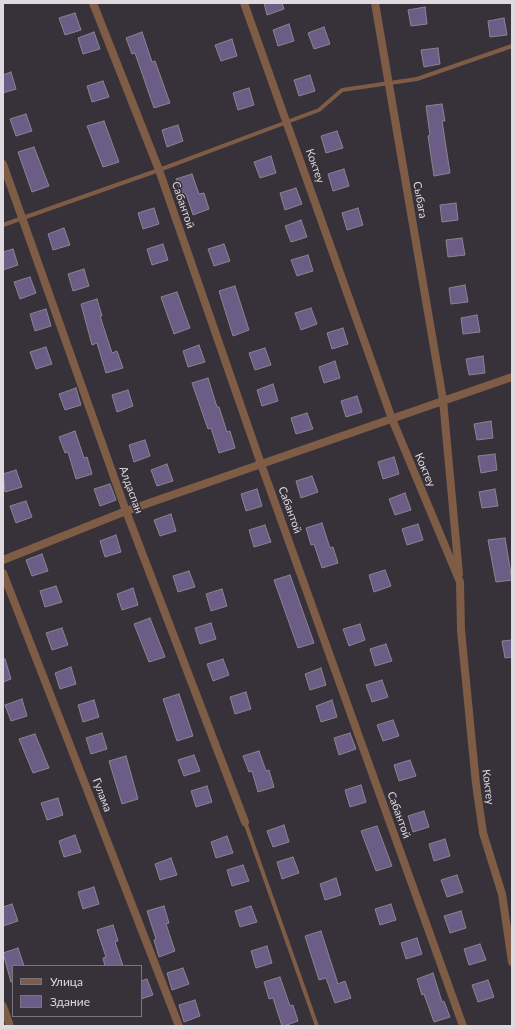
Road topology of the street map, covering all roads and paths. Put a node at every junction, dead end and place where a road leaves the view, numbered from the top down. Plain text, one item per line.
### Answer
1 (93, 3) edge
2 (244, 3) edge
3 (375, 3) edge
4 (512, 46) edge
5 (388, 82) junction
6 (287, 122) junction
7 (3, 164) edge
8 (159, 170) junction
9 (23, 217) junction
10 (3, 225) edge
11 (512, 377) edge
12 (443, 400) junction
13 (392, 419) junction
14 (261, 464) junction
15 (126, 512) junction
16 (3, 560) edge
17 (3, 573) edge
18 (460, 582) junction
19 (245, 822) joint
20 (512, 962) edge
21 (3, 1006) edge
22 (10, 1026) edge
23 (179, 1026) edge
24 (317, 1026) edge
25 (463, 1026) edge

1 - 8 street, Сабантой
2 - 6 street, Коктеу
3 - 5 street, Сыбага
4 - 5 lane
5 - 6 lane
5 - 12 street, Сыбага
6 - 8 lane
6 - 13 street, Коктеу
7 - 9 street, Алдаспан
8 - 9 lane
8 - 14 street, Сабантой
9 - 10 lane
9 - 15 street, Алдаспан
11 - 12 street
12 - 13 street
12 - 18 street, Сыбага
13 - 14 street
13 - 18 street, Коктеу
14 - 15 street
14 - 25 street, Сабантой
15 - 16 street
15 - 19 street, Алдаспан
17 - 23 street, Гулама
18 - 20 street, Коктеу
19 - 24 lane
21 - 22 street

